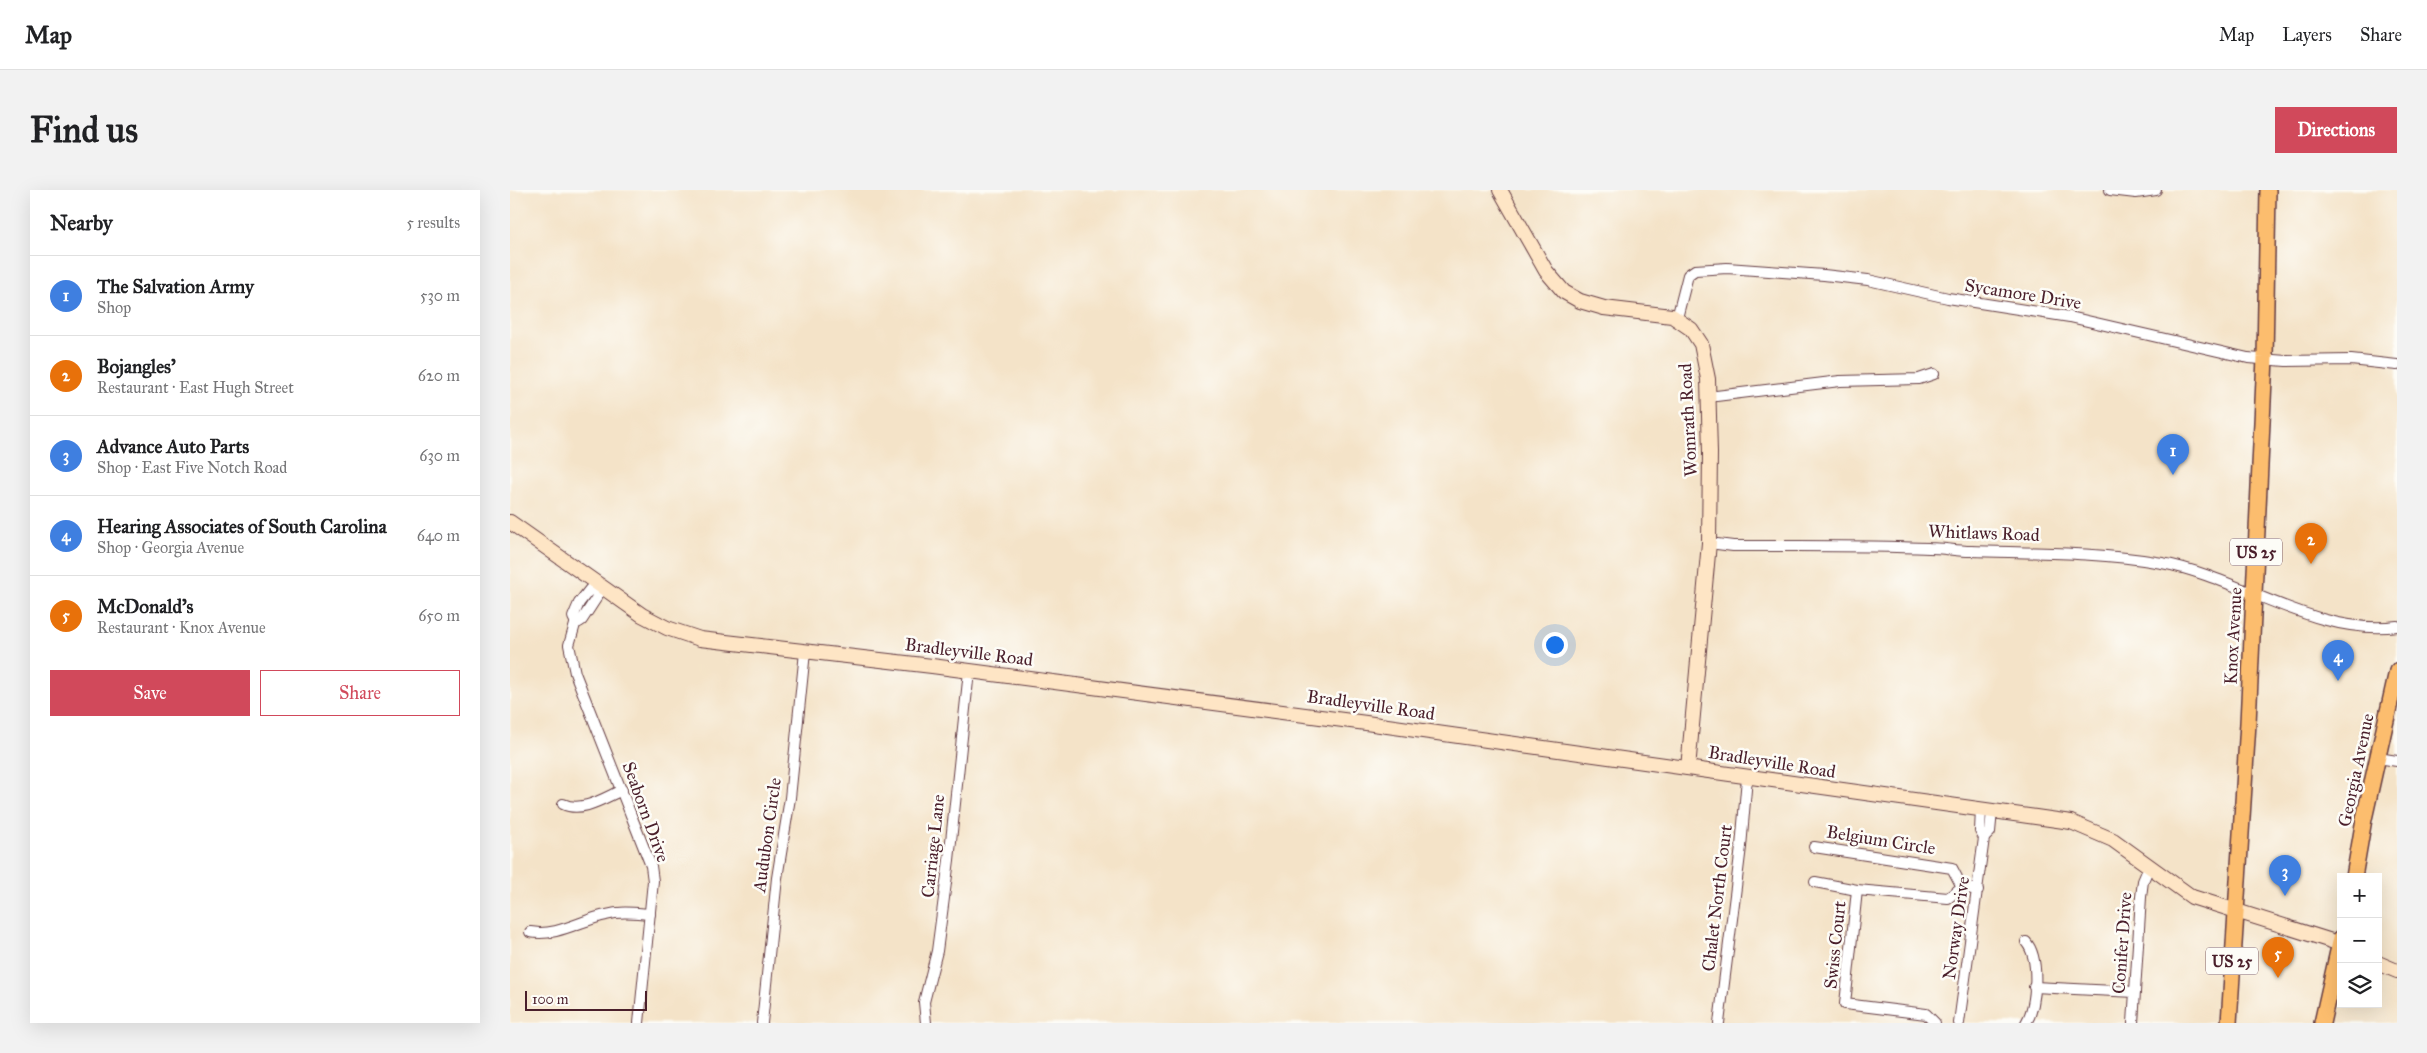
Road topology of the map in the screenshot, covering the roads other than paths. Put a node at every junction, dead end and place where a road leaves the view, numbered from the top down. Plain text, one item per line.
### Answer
1 (1500, 190) edge
2 (2110, 190) edge
3 (2156, 190) edge
4 (2268, 190) edge
5 (1677, 318) junction
6 (2265, 358) junction
7 (2397, 365) edge
8 (1934, 374) dead end
9 (1708, 396) junction
10 (510, 522) edge
11 (1709, 543) junction
12 (596, 587) junction
13 (2254, 592) junction
14 (2397, 626) edge
15 (805, 652) junction
16 (969, 671) junction
17 (2397, 671) edge
18 (2378, 758) junction
19 (2397, 761) edge
20 (1688, 768) junction
21 (1747, 778) junction
22 (622, 790) junction
23 (564, 804) dead end
24 (1987, 810) junction
25 (1814, 847) dead end
26 (2148, 867) junction
27 (2355, 873) edge
28 (1815, 882) dead end
29 (1962, 887) junction
30 (1858, 890) junction
31 (1978, 890) junction
32 (2235, 913) junction
33 (650, 914) junction
34 (530, 932) dead end
35 (2337, 941) edge
36 (2026, 942) dead end
37 (2337, 956) edge
38 (2380, 963) edge
39 (2397, 971) edge
40 (2034, 987) junction
41 (2135, 992) junction
42 (1719, 1022) edge
43 (639, 1023) edge
44 (762, 1023) edge
45 (926, 1023) edge
46 (1935, 1023) edge
47 (1959, 1023) edge
48 (2026, 1023) edge
49 (2133, 1023) edge
50 (2229, 1023) edge
51 (2322, 1023) edge

1 - 5 street
2 - 3 street
4 - 6 main road, Knox Avenue / US 25
5 - 6 street, Sycamore Drive
5 - 9 street, Womrath Road
6 - 7 street, Sycamore Drive
6 - 13 main road, Knox Avenue / US 25
8 - 9 street
9 - 11 street, Womrath Road
10 - 12 street, Bradleyville Road
11 - 13 street, Whitlaws Road
11 - 20 street, Womrath Road
12 - 15 street, Bradleyville Road
12 - 22 street, Seaborn Drive
13 - 14 street, Whitlaws Road
13 - 32 main road, Knox Avenue / US 25
15 - 16 street, Bradleyville Road
15 - 44 street, Audubon Circle
16 - 20 street, Bradleyville Road
16 - 45 street, Carriage Lane
17 - 18 main road, Georgia Avenue
18 - 19 street
18 - 27 main road, Georgia Avenue
20 - 21 street, Bradleyville Road
21 - 24 street, Bradleyville Road
21 - 42 street, Chalet North Court
22 - 23 street
22 - 33 street, Seaborn Drive
24 - 26 street, Bradleyville Road
24 - 31 street, Norway Drive
25 - 29 street, Belgium Circle
26 - 32 street, Bradleyville Road
26 - 41 street, Conifer Drive
28 - 30 street
29 - 30 street
29 - 31 street
30 - 46 street, Swiss Court
31 - 47 street, Norway Drive
32 - 35 street, Bradleyville Road
32 - 50 main road, Knox Avenue / US 25
33 - 34 street
33 - 43 street, Seaborn Drive
36 - 40 street
37 - 51 main road
38 - 39 street
40 - 41 street
40 - 48 street
41 - 49 street, Conifer Drive

